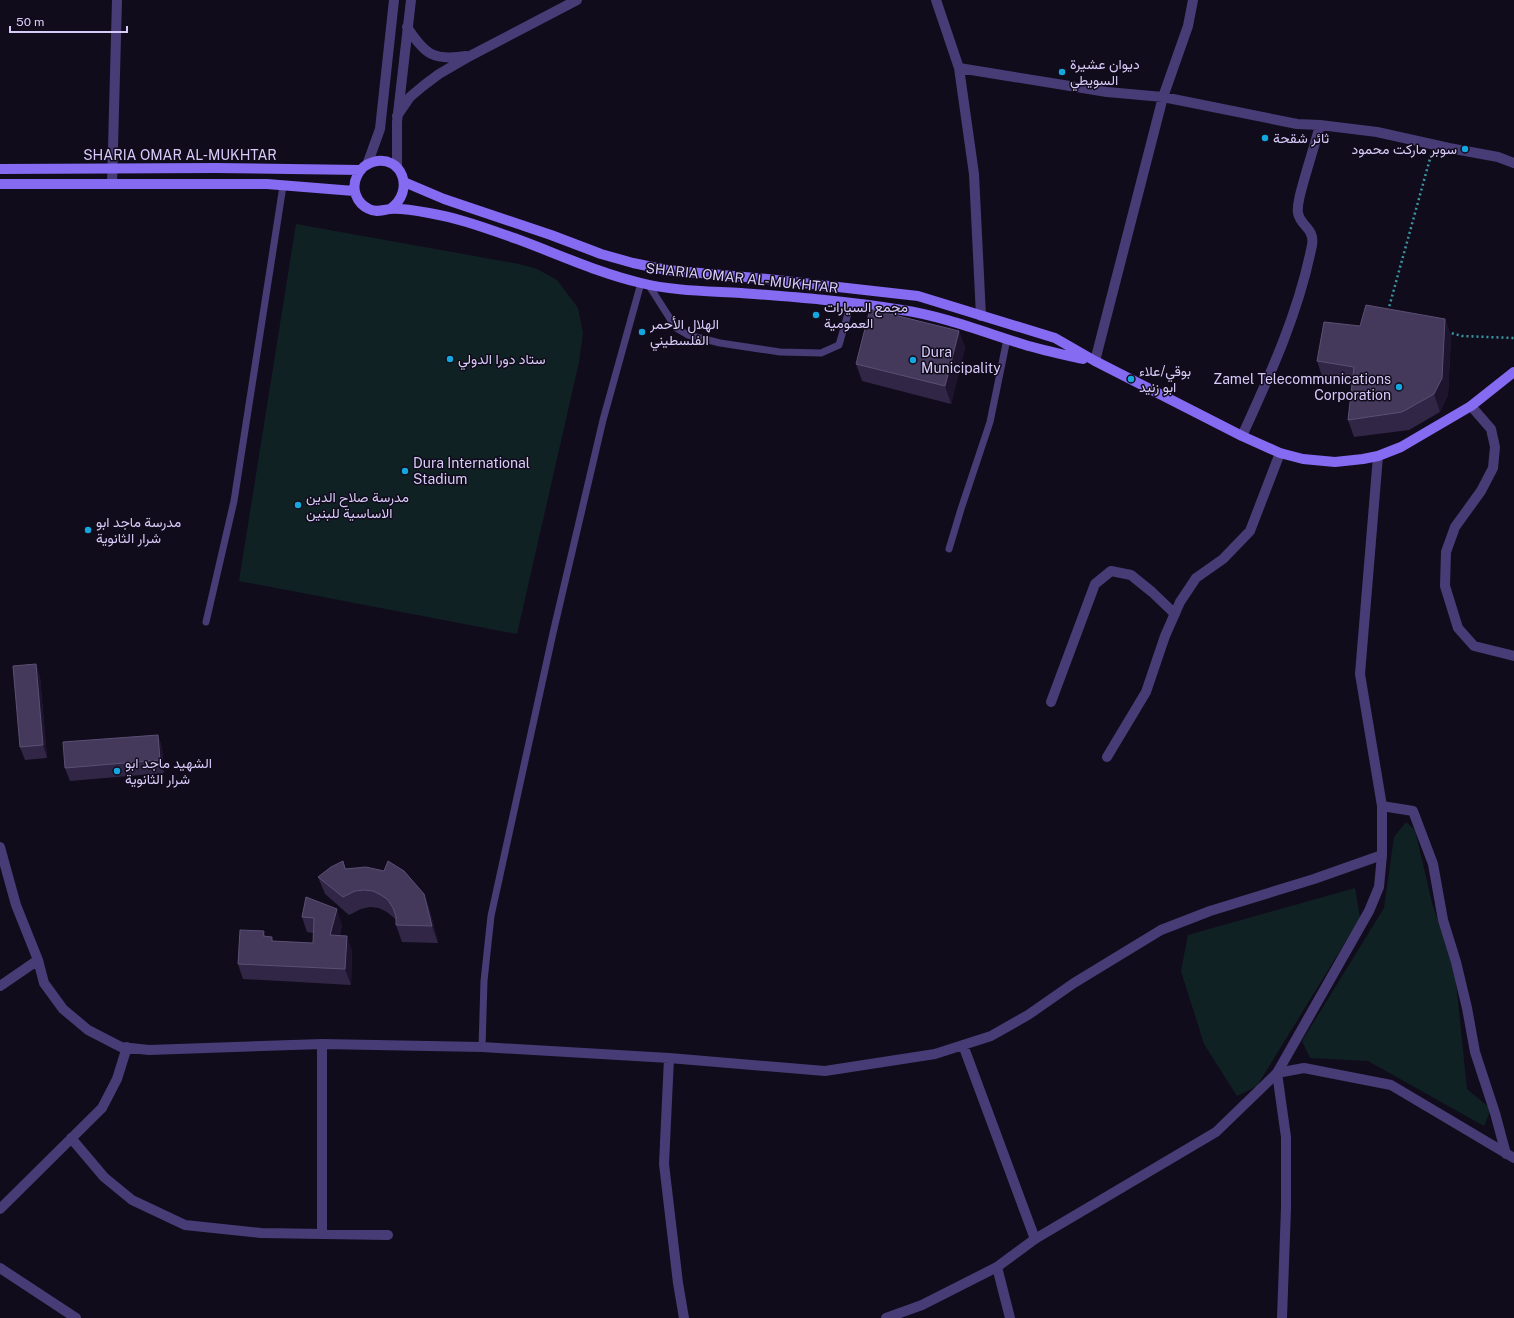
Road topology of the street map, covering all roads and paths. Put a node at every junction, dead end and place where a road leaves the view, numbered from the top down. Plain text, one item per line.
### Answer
1 (117, 0) edge
2 (394, 0) edge
3 (410, 0) edge
4 (577, 0) edge
5 (936, 0) edge
6 (1193, 0) edge
7 (408, 28) junction
8 (470, 56) junction
9 (959, 68) junction
10 (1163, 97) junction
11 (398, 116) junction
12 (1320, 125) junction
13 (1434, 144) junction
14 (1514, 163) edge
15 (364, 167) junction
16 (113, 168) junction
17 (397, 168) junction
18 (0, 169) edge
19 (404, 182) junction
20 (0, 184) edge
21 (112, 184) junction
22 (283, 186) junction
23 (354, 191) junction
24 (390, 209) junction
25 (644, 284) junction
26 (851, 303) junction
27 (981, 316) junction
28 (1387, 317) edge
29 (1440, 330) edge
30 (1514, 338) edge
31 (1007, 339) junction
32 (1095, 362) junction
33 (1514, 372) edge
34 (1471, 406) junction
35 (1242, 436) junction
36 (1280, 453) junction
37 (1378, 456) junction
38 (949, 549) dead end
39 (1175, 614) junction
40 (206, 622) dead end
41 (1514, 656) edge
42 (1051, 702) dead end
43 (1107, 757) dead end
44 (1382, 806) junction
45 (0, 847) edge
46 (1382, 855) junction
47 (38, 960) junction
48 (0, 986) edge
49 (322, 1044) junction
50 (963, 1045) junction
51 (482, 1047) junction
52 (127, 1048) junction
53 (669, 1058) junction
54 (1277, 1073) junction
55 (71, 1138) junction
56 (1510, 1156) edge
57 (0, 1209) edge
58 (322, 1234) junction
59 (388, 1236) dead end
60 (1035, 1239) junction
61 (0, 1268) edge
62 (996, 1268) junction
63 (76, 1318) edge
64 (684, 1318) edge
65 (886, 1318) edge
66 (1010, 1318) edge
67 (1282, 1318) edge

1 - 16 street
2 - 15 street
3 - 7 street
4 - 8 street
5 - 9 street
6 - 10 street
7 - 8 street
7 - 11 street
8 - 11 street
9 - 10 street
9 - 27 street
10 - 12 street
10 - 32 street
11 - 17 street
12 - 13 street
12 - 35 street
13 - 14 street
13 - 28 path
15 - 16 main road, SHARIA OMAR AL-MUKHTAR
15 - 17 main road
15 - 23 main road
16 - 18 main road, SHARIA OMAR AL-MUKHTAR
16 - 21 street
17 - 19 main road
19 - 24 main road
19 - 27 main road, SHARIA OMAR AL-MUKHTAR
20 - 21 main road, SHARIA OMAR AL-MUKHTAR
21 - 22 main road, SHARIA OMAR AL-MUKHTAR
22 - 23 main road, SHARIA OMAR AL-MUKHTAR
22 - 40 lane
23 - 24 main road
24 - 25 main road, SHARIA OMAR AL-MUKHTAR
25 - 26 main road, SHARIA OMAR AL-MUKHTAR
25 - 26 lane
25 - 51 lane
26 - 31 main road, SHARIA OMAR AL-MUKHTAR
27 - 32 main road, SHARIA OMAR AL-MUKHTAR
29 - 30 path
31 - 32 main road, SHARIA OMAR AL-MUKHTAR
31 - 38 lane
32 - 35 main road, SHARIA OMAR AL-MUKHTAR
33 - 34 main road, SHARIA OMAR AL-MUKHTAR
34 - 37 main road, SHARIA OMAR AL-MUKHTAR
34 - 41 street
35 - 36 main road, SHARIA OMAR AL-MUKHTAR
36 - 37 main road, SHARIA OMAR AL-MUKHTAR
36 - 39 street
37 - 44 street
39 - 42 street
39 - 43 street
44 - 46 street
44 - 56 street
45 - 47 street
46 - 50 street
46 - 54 street
47 - 48 street
47 - 52 street
49 - 51 street
49 - 52 street
49 - 58 street
50 - 53 street
50 - 60 street
51 - 53 street
52 - 55 street
53 - 64 street
54 - 56 street
54 - 60 street
54 - 67 street
55 - 57 street
55 - 58 street
58 - 59 street
60 - 62 street
61 - 63 street
62 - 65 street
62 - 66 street

